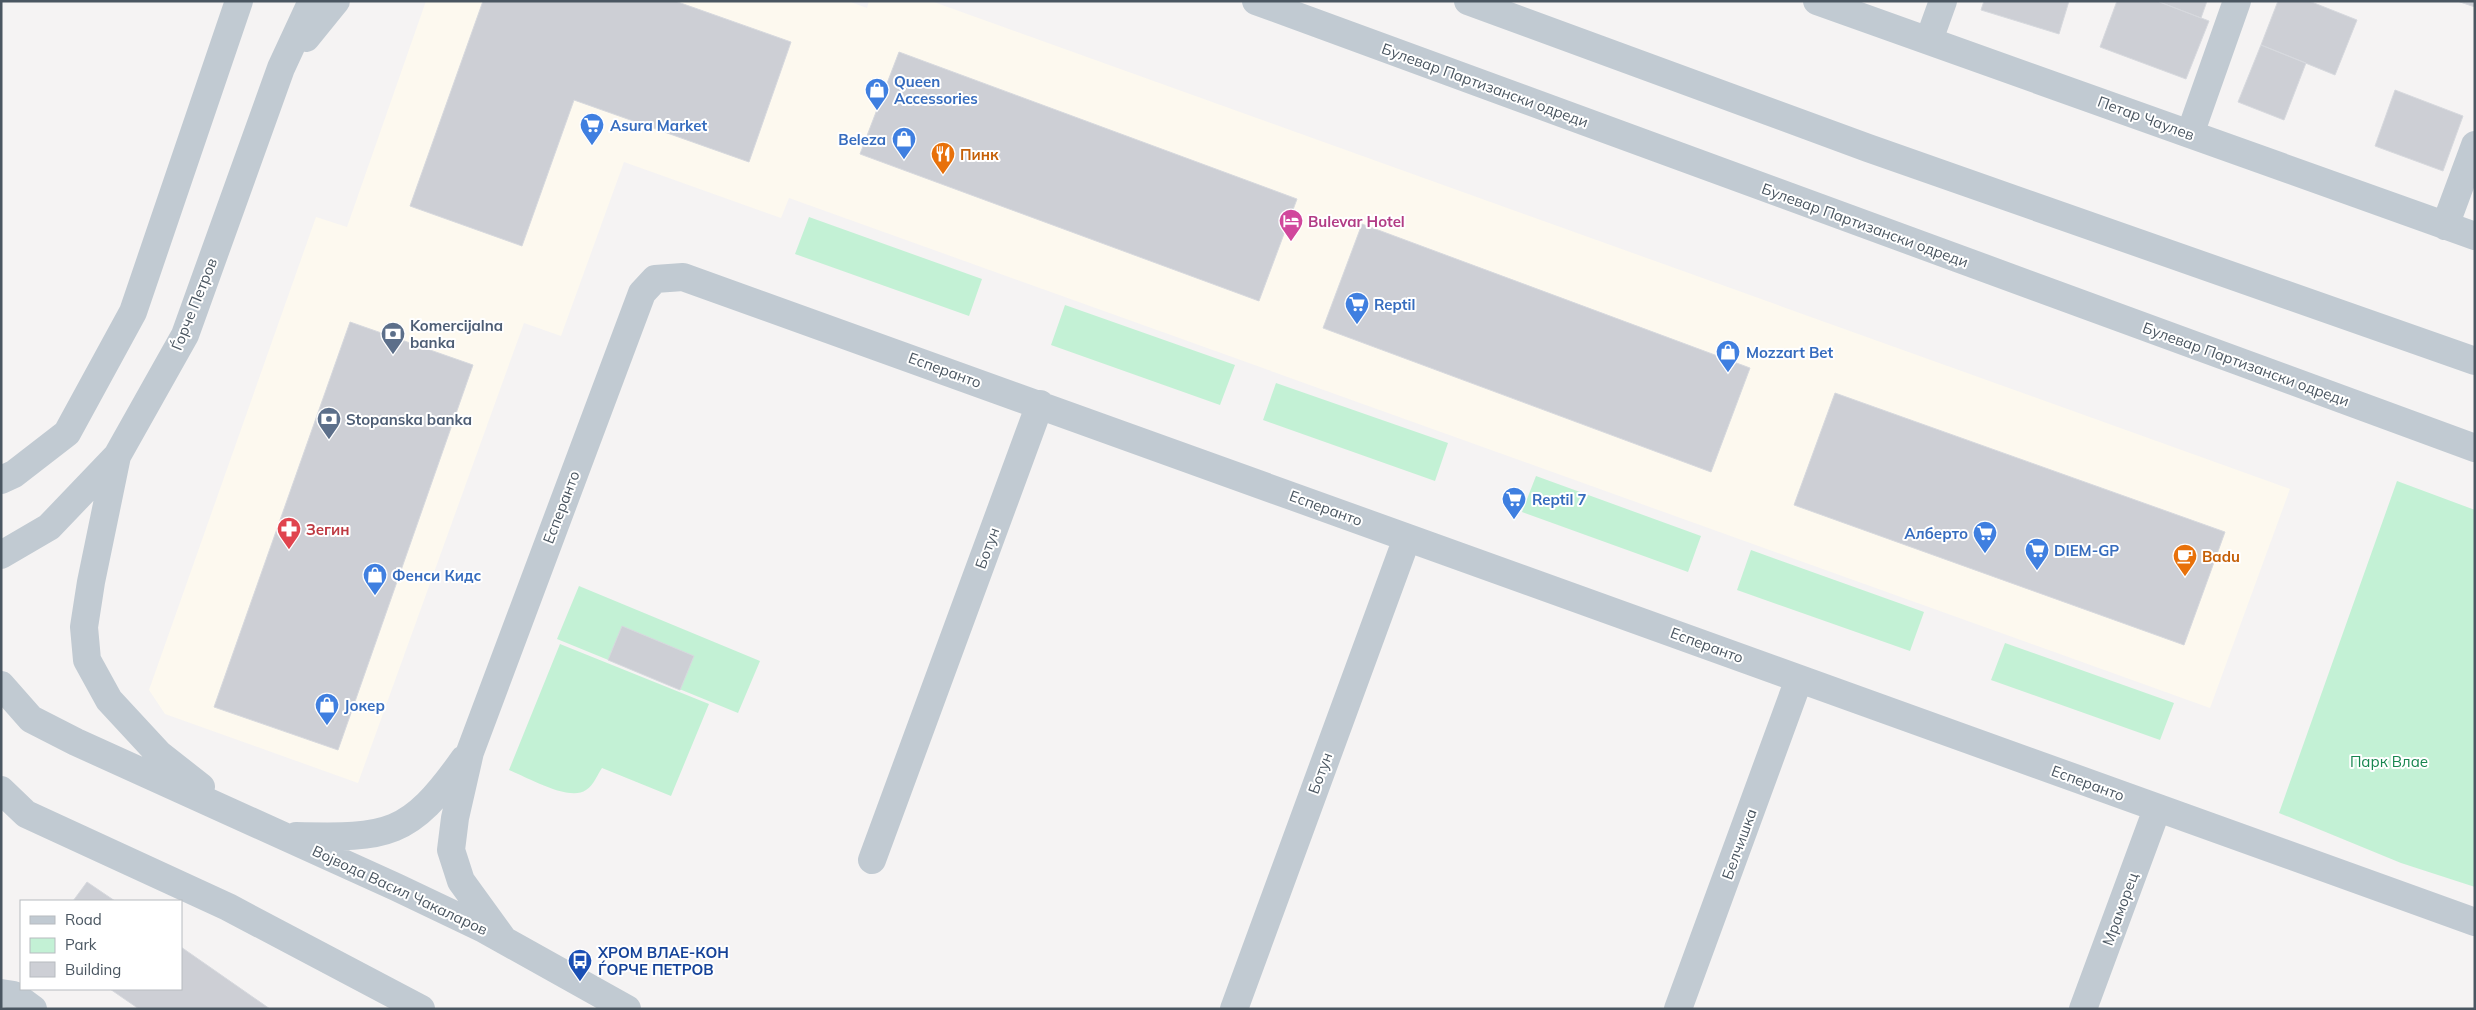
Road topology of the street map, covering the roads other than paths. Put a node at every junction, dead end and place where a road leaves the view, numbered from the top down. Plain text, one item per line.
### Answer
1 (312, 1) edge
2 (336, 1) edge
3 (1256, 1) edge
4 (1468, 1) edge
5 (1817, 1) edge
6 (1943, 1) edge
7 (2237, 1) edge
8 (236, 5) edge
9 (1929, 40) junction
10 (281, 68) junction
11 (2190, 134) junction
12 (2475, 145) edge
13 (2446, 226) junction
14 (2475, 236) edge
15 (2475, 361) edge
16 (1040, 404) junction
17 (2475, 448) edge
18 (118, 456) junction
19 (1, 480) edge
20 (1407, 538) junction
21 (1, 555) edge
22 (1799, 679) junction
23 (1, 685) edge
24 (470, 752) junction
25 (1, 790) edge
26 (1, 804) edge
27 (2158, 809) junction
28 (26, 814) junction
29 (240, 817) junction
30 (283, 836) junction
31 (872, 860) dead end
32 (2475, 922) edge
33 (503, 939) junction
34 (1, 993) edge
35 (32, 1009) edge
36 (421, 1009) edge
37 (627, 1009) edge
38 (1234, 1009) edge
39 (1678, 1009) edge
40 (2083, 1009) edge

1 - 10 street, Ѓорче Петров
2 - 10 street
3 - 17 street, Булевар Партизански одреди
4 - 15 street
5 - 9 street, Петар Чаулев
6 - 9 street
7 - 11 street
8 - 19 street
9 - 11 street, Петар Чаулев
10 - 18 street, Ѓорче Петров
11 - 13 street, Петар Чаулев
12 - 13 street
13 - 14 street, Петар Чаулев
16 - 20 street, Есперанто
16 - 24 street, Есперанто
16 - 31 street, Ботун
18 - 21 street, Ѓорче Петров
18 - 29 street
20 - 22 street, Есперанто
20 - 38 street, Ботун
22 - 27 street, Есперанто
22 - 39 street, Белчишка
23 - 29 street, Војвода Васил Чакаларов
24 - 30 street, Есперанто
24 - 33 street, Есперанто
25 - 28 street
26 - 28 street
27 - 32 street, Есперанто
27 - 40 street, Мраморец
28 - 36 street
29 - 30 street, Војвода Васил Чакаларов
30 - 33 street, Војвода Васил Чакаларов
33 - 37 street, Војвода Васил Чакаларов
34 - 35 street

